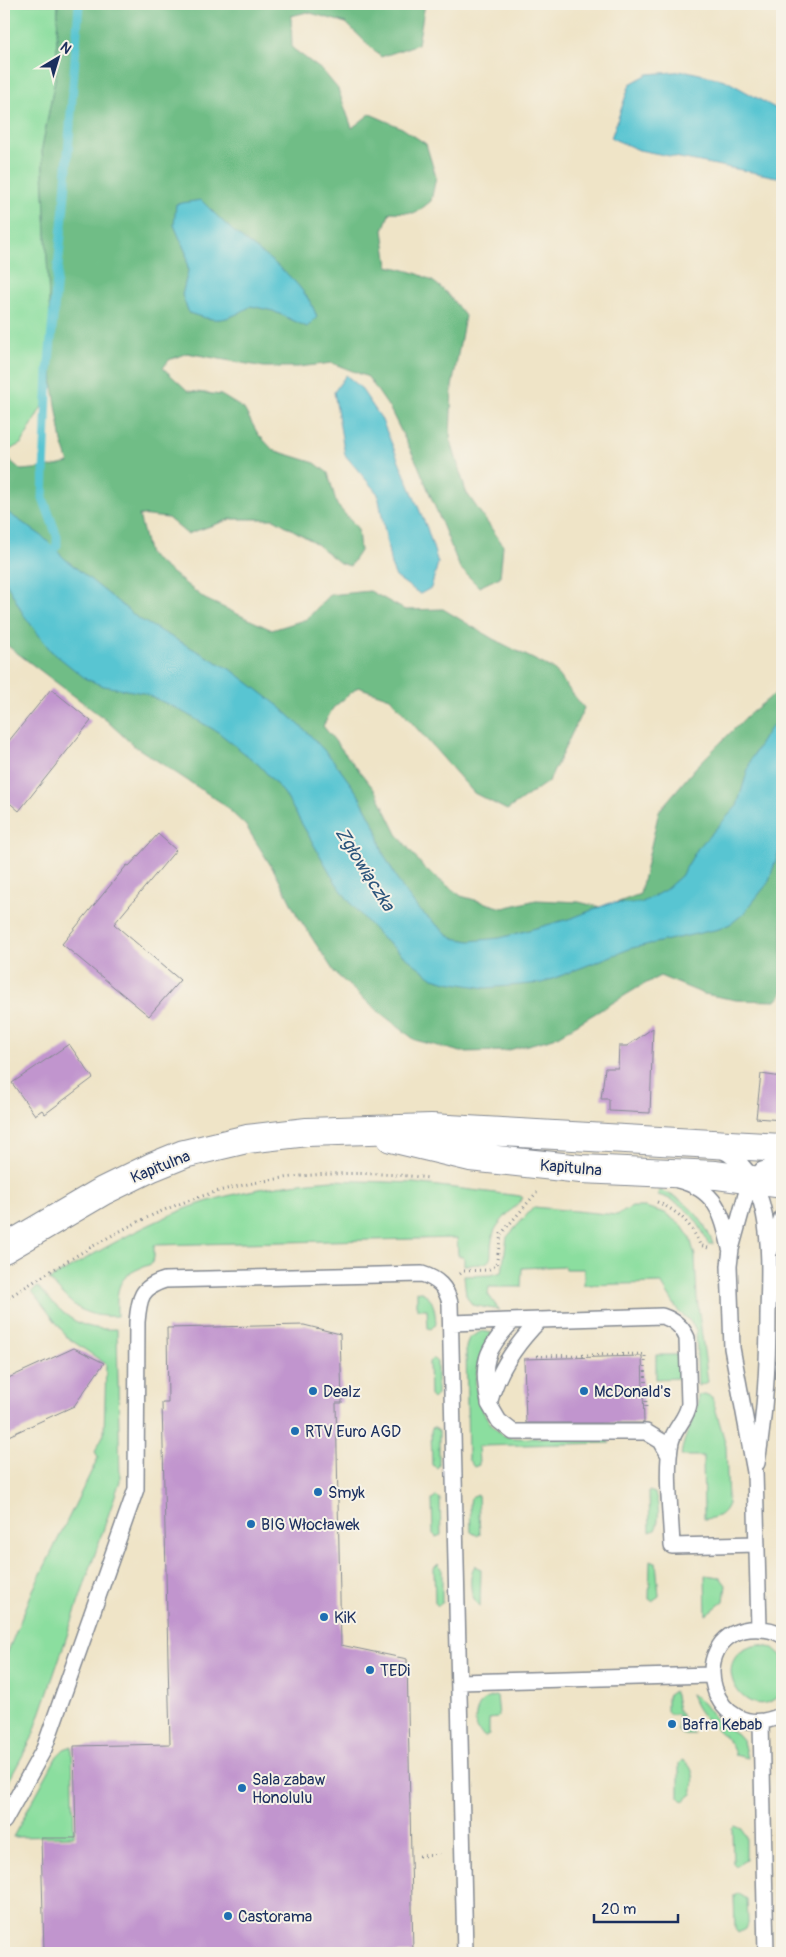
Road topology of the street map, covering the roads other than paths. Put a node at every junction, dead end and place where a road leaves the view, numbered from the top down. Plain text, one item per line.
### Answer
1 (363, 1131) junction
2 (710, 1144) junction
3 (782, 1148) edge
4 (782, 1164) edge
5 (651, 1174) junction
6 (752, 1181) junction
7 (782, 1184) edge
8 (782, 1217) edge
9 (4, 1249) edge
10 (731, 1249) junction
11 (770, 1252) junction
12 (540, 1320) junction
13 (513, 1321) junction
14 (452, 1323) junction
15 (775, 1361) edge
16 (489, 1404) junction
17 (669, 1455) junction
18 (755, 1472) junction
19 (757, 1544) junction
20 (759, 1628) junction
21 (782, 1635) edge
22 (711, 1675) junction
23 (459, 1682) junction
24 (782, 1715) edge
25 (761, 1722) junction
26 (4, 1821) edge
27 (465, 1953) edge
28 (766, 1953) edge

1 - 2 street, Kapitulna
1 - 5 street, Kapitulna
1 - 9 street, Kapitulna
2 - 3 street, Kapitulna
2 - 6 lane
4 - 6 lane
5 - 6 street, Kapitulna
5 - 10 lane
6 - 7 street, Kapitulna
6 - 10 lane
6 - 11 lane
8 - 11 lane
10 - 18 lane
11 - 15 lane
12 - 13 lane
12 - 16 lane
12 - 17 lane
13 - 14 lane
13 - 16 lane
14 - 23 lane
14 - 26 lane
15 - 18 lane
16 - 17 lane
17 - 19 lane
18 - 19 lane
19 - 20 lane
20 - 21 lane
20 - 22 lane
22 - 23 lane
22 - 25 lane
23 - 27 lane
24 - 25 lane
25 - 28 lane

